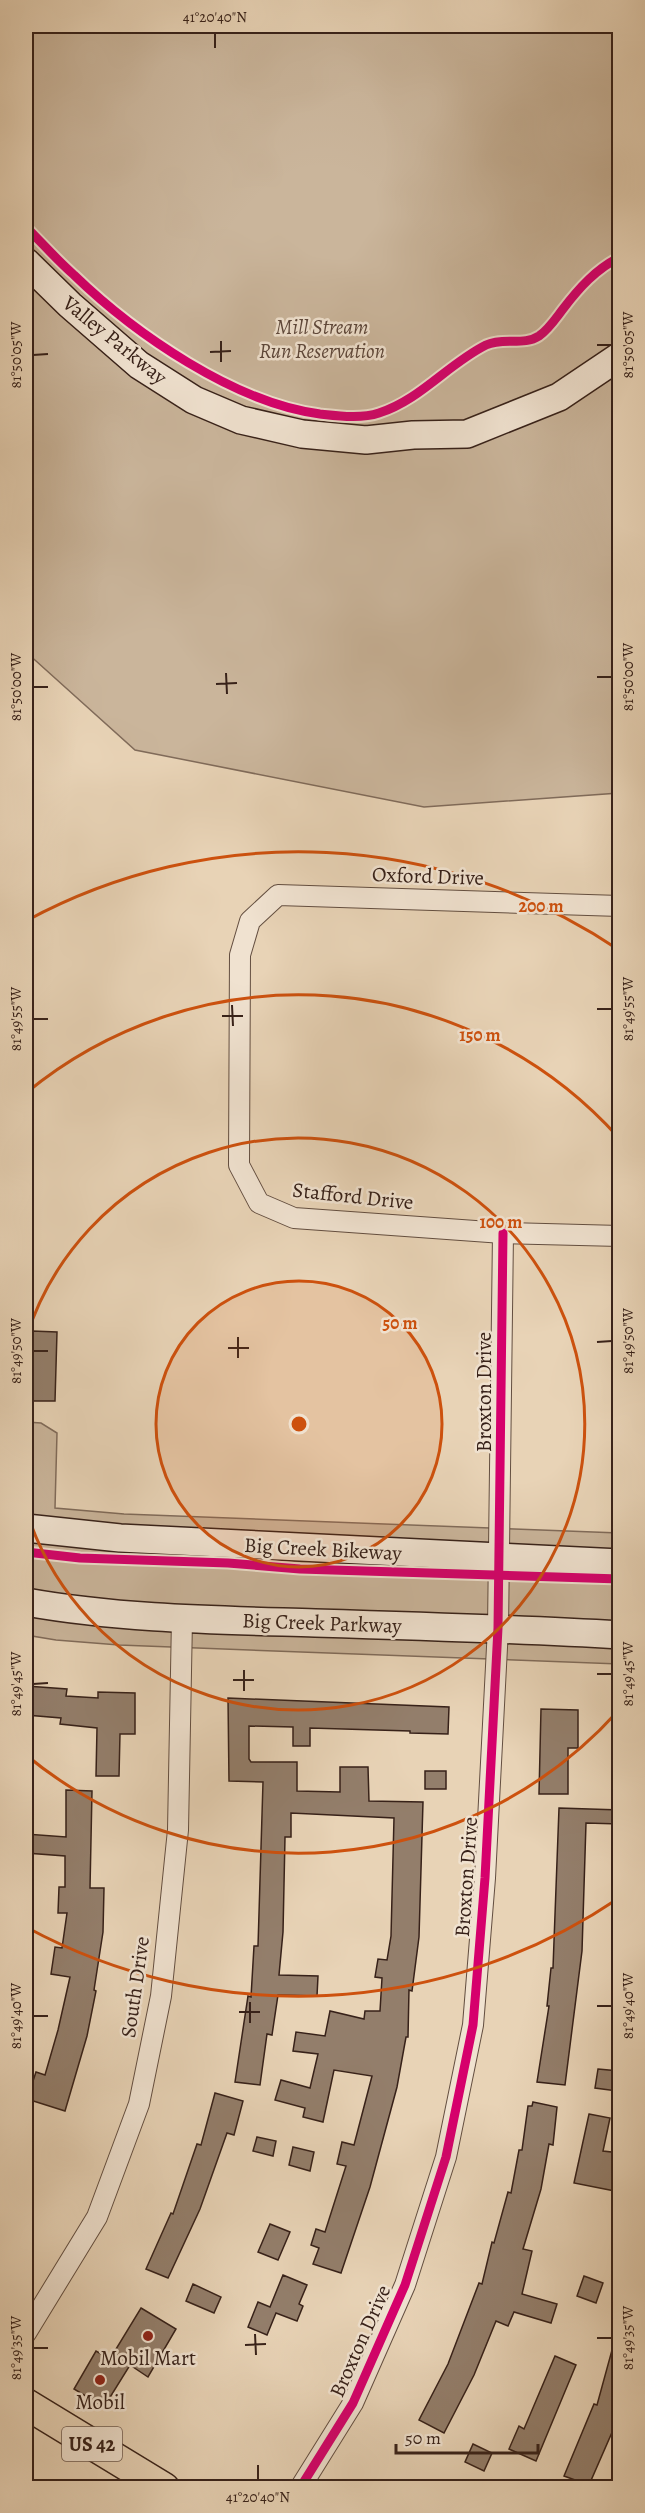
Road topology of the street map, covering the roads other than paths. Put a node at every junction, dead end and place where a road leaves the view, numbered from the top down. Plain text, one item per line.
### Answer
1 (26, 262) edge
2 (620, 356) edge
3 (308, 895) joint
4 (620, 906) edge
5 (503, 1233) junction
6 (620, 1236) edge
7 (26, 1528) edge
8 (500, 1557) junction
9 (620, 1563) edge
10 (26, 1602) edge
11 (182, 1619) junction
12 (498, 1628) junction
13 (620, 1635) edge
14 (26, 2332) edge
15 (26, 2404) edge
16 (164, 2487) edge
17 (300, 2487) edge

1 - 2 street, Valley Parkway
3 - 4 street, Oxford Drive
3 - 5 street, Stafford Drive
5 - 6 street, Stafford Drive
5 - 8 street, Broxton Drive
7 - 8 street
8 - 9 street
8 - 12 street, Broxton Drive
10 - 11 street, Big Creek Parkway
11 - 12 street, Big Creek Parkway
11 - 14 street, South Drive
12 - 13 street, Big Creek Parkway
12 - 17 street, Broxton Drive
15 - 16 main road, US 42

